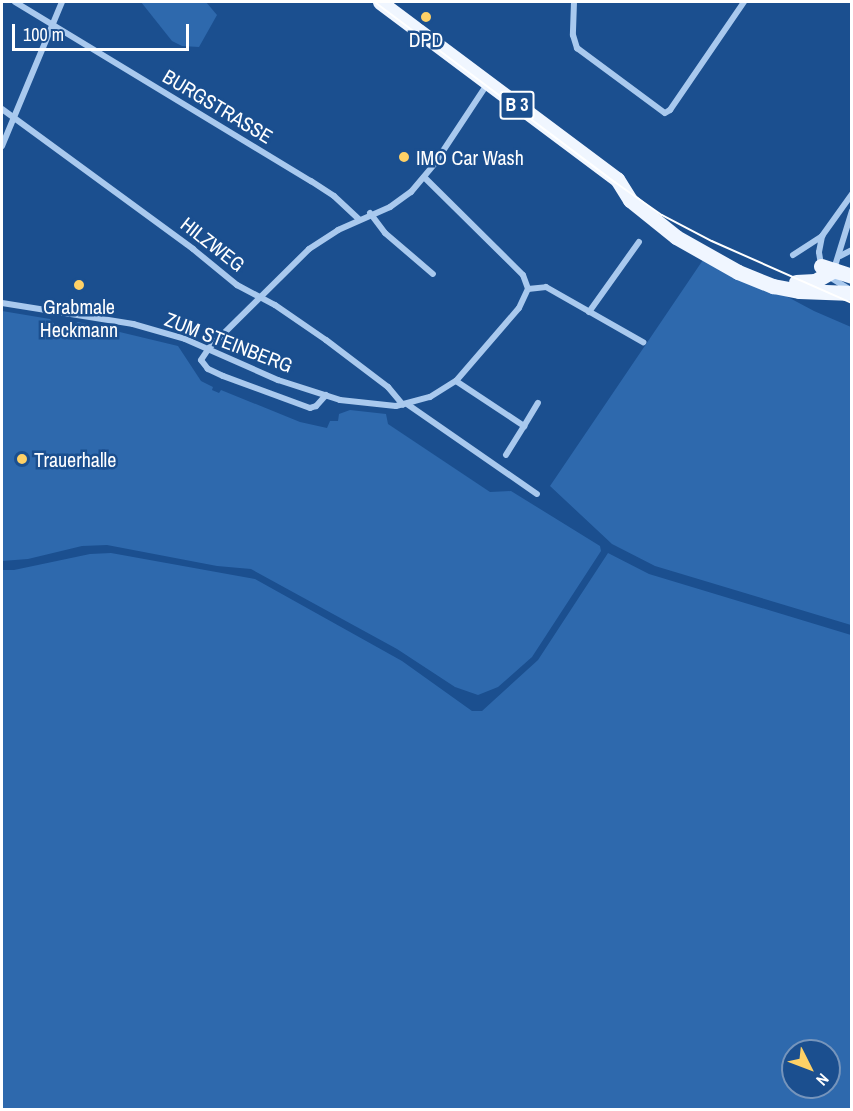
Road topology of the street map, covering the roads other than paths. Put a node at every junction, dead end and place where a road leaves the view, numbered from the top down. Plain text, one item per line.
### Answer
1 (15, 2) edge
2 (62, 2) edge
3 (380, 2) edge
4 (574, 2) edge
5 (744, 2) edge
6 (52, 23) junction
7 (488, 83) junction
8 (2, 109) edge
9 (13, 118) junction
10 (2, 146) edge
11 (424, 177) junction
12 (852, 194) edge
13 (852, 211) edge
14 (370, 213) junction
15 (358, 218) junction
16 (822, 236) junction
17 (639, 242) dead end
18 (852, 250) edge
19 (793, 255) dead end
20 (830, 267) junction
21 (433, 274) dead end
22 (852, 276) edge
23 (749, 277) junction
24 (528, 289) junction
25 (852, 292) edge
26 (259, 297) junction
27 (2, 303) edge
28 (589, 312) junction
29 (643, 342) dead end
30 (209, 348) junction
31 (456, 381) junction
32 (326, 395) junction
33 (538, 403) dead end
34 (405, 405) junction
35 (524, 426) junction
36 (506, 455) dead end
37 (537, 494) dead end

1 - 6 street, BURGSTRASSE
2 - 6 street
3 - 7 main road, B 3
4 - 5 street
6 - 9 street
6 - 15 street, BURGSTRASSE
7 - 11 street
7 - 23 main road, B 3
8 - 9 street, HILZWEG
9 - 10 street
9 - 26 street, HILZWEG
11 - 14 street
11 - 24 street
12 - 16 street
13 - 20 street
14 - 15 street
14 - 21 street
15 - 26 street
16 - 19 street
16 - 20 street
17 - 28 street
18 - 20 street
20 - 22 main road, B 3
20 - 23 main road, B 3
20 - 25 street
23 - 25 main road, B 3
24 - 28 street
24 - 31 street, ZUM STEINBERG
26 - 30 street
26 - 34 street, HILZWEG
27 - 30 street, ZUM STEINBERG
28 - 29 street
30 - 32 street, ZUM STEINBERG
30 - 32 street
31 - 34 street, ZUM STEINBERG
31 - 35 street
32 - 34 street, ZUM STEINBERG
33 - 35 street
34 - 37 street
35 - 36 street

